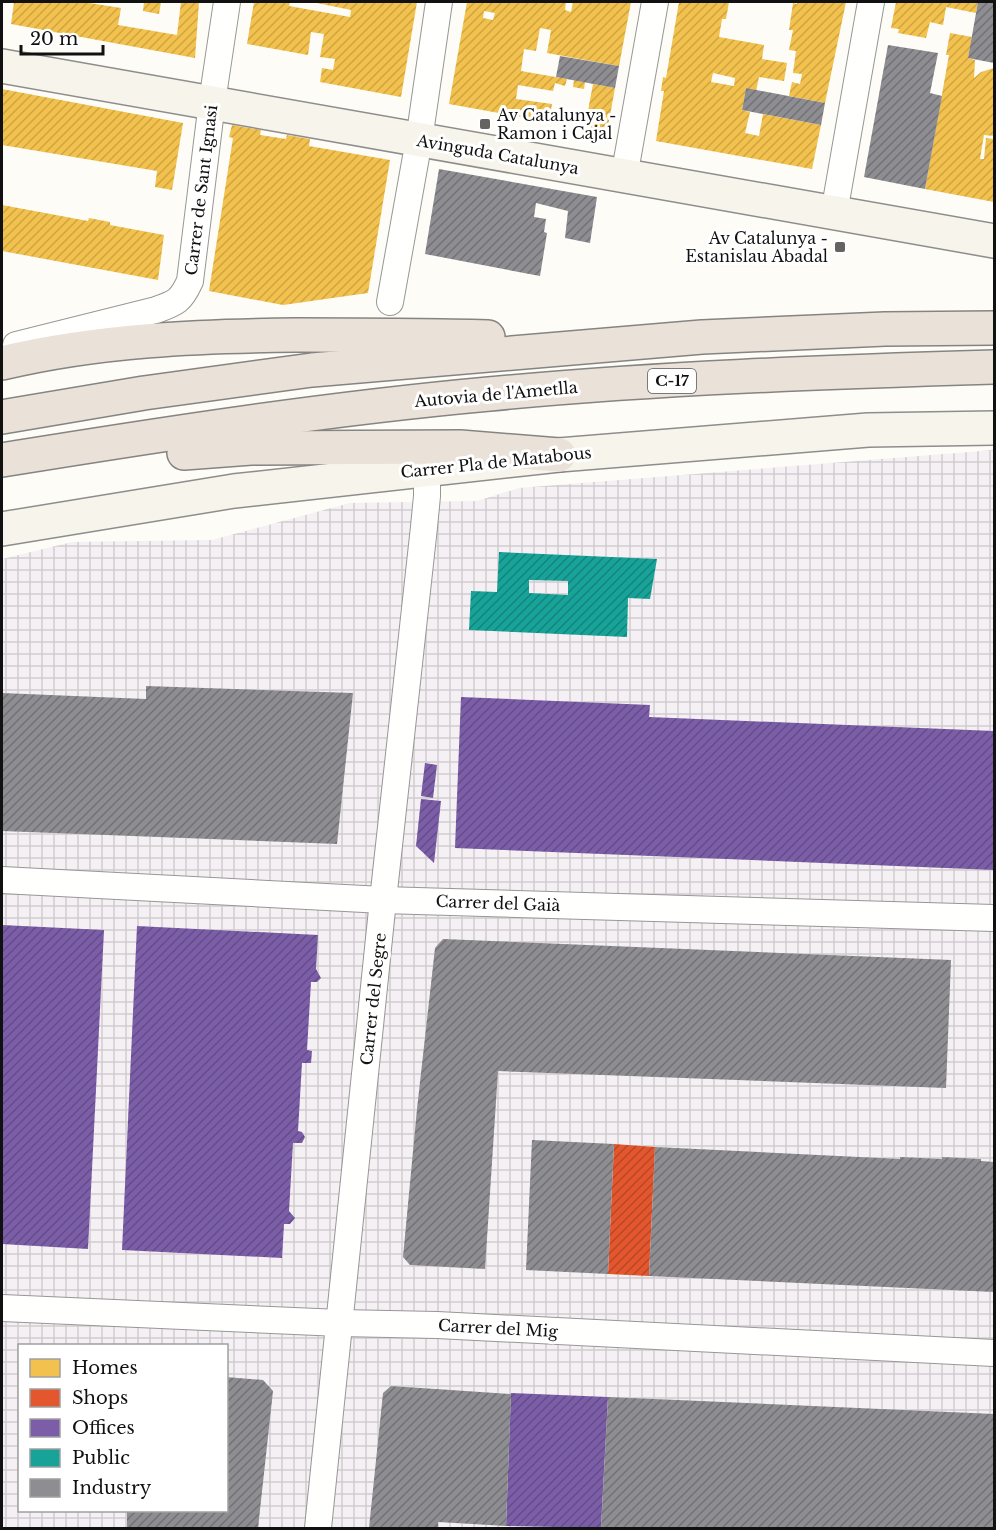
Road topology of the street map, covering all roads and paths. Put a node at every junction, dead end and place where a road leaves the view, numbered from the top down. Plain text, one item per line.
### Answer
1 (227, 2) edge
2 (439, 2) edge
3 (655, 2) edge
4 (871, 2) edge
5 (2, 66) edge
6 (212, 102) junction
7 (419, 140) junction
8 (624, 177) junction
9 (834, 213) junction
10 (994, 241) edge
11 (390, 302) dead end
12 (994, 328) edge
13 (2, 349) edge
14 (555, 349) junction
15 (2, 363) edge
16 (994, 367) edge
17 (2, 417) edge
18 (994, 428) edge
19 (65, 450) junction
20 (559, 454) junction
21 (2, 460) edge
22 (427, 469) junction
23 (2, 529) edge
24 (2, 880) edge
25 (383, 900) junction
26 (994, 918) edge
27 (2, 1308) edge
28 (340, 1323) junction
29 (994, 1353) edge
30 (318, 1528) edge

1 - 6 street, Carrer de Sant Ignasi
2 - 7 street
3 - 8 street
4 - 9 street
5 - 6 main road, Avinguda Catalunya
6 - 7 main road, Avinguda Catalunya
6 - 13 street, Carrer de Sant Ignasi
7 - 8 main road, Avinguda Catalunya
7 - 11 street
8 - 9 main road, Avinguda Catalunya
9 - 10 main road, Avinguda Catalunya
12 - 14 highway
14 - 15 highway
14 - 17 highway
16 - 19 highway, Autovia de l'Ametlla / C-17
18 - 20 main road, Carrer Pla de Matabous
19 - 20 highway
19 - 21 highway, Autovia de l'Ametlla / C-17
20 - 22 main road, Carrer Pla de Matabous
22 - 23 main road, Carrer Pla de Matabous
22 - 25 street, Carrer del Segre
24 - 25 street, Carrer del Gaià
25 - 26 street, Carrer del Gaià
25 - 28 street, Carrer del Segre
27 - 28 street, Carrer del Mig
28 - 29 street, Carrer del Mig
28 - 30 street, Carrer del Segre

